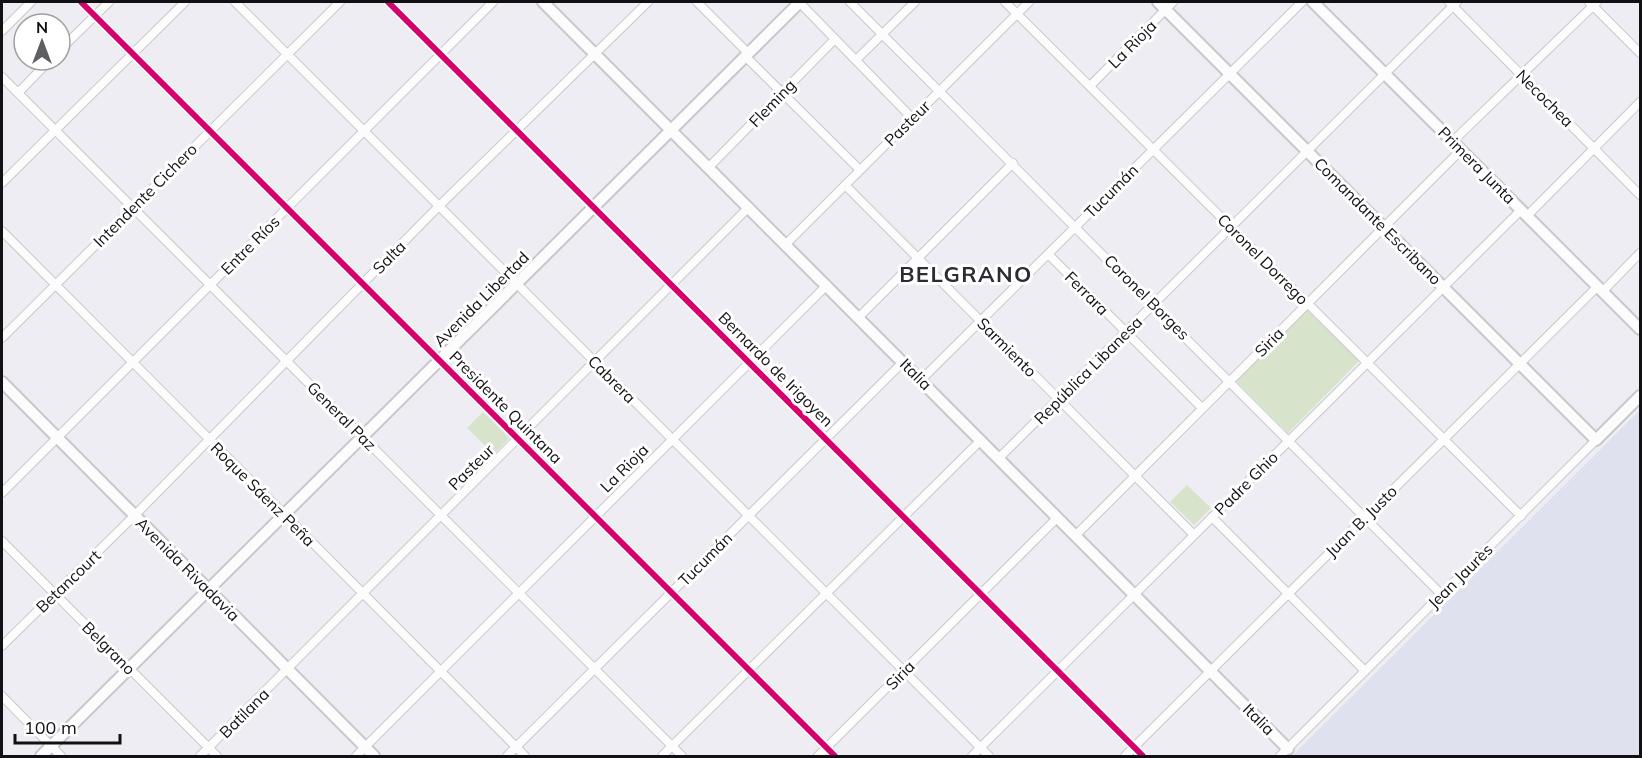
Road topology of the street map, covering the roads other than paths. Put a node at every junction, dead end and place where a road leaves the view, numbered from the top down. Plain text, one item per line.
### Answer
1 (31, 2) edge
2 (81, 2) edge
3 (109, 2) edge
4 (184, 2) edge
5 (235, 2) edge
6 (340, 2) edge
7 (388, 2) edge
8 (493, 2) edge
9 (543, 2) edge
10 (648, 2) edge
11 (697, 2) edge
12 (799, 2) edge
13 (850, 2) edge
14 (915, 2) edge
15 (1005, 2) edge
16 (1029, 2) edge
17 (1302, 2) edge
18 (1313, 2) edge
19 (1453, 3) edge
20 (1593, 3) edge
21 (1166, 4) edge
22 (1017, 14) junction
23 (95, 16) junction
24 (2, 31) edge
25 (883, 34) junction
26 (72, 38) edge
27 (835, 39) junction
28 (132, 53) junction
29 (595, 53) junction
30 (1641, 53) edge
31 (287, 54) junction
32 (441, 54) junction
33 (746, 55) junction
34 (856, 60) junction
35 (38, 72) edge
36 (1230, 73) junction
37 (1385, 73) junction
38 (1521, 74) junction
39 (2, 77) edge
40 (1090, 86) junction
41 (939, 91) junction
42 (18, 93) junction
43 (782, 93) junction
44 (1641, 102) edge
45 (912, 118) junction
46 (672, 129) junction
47 (55, 130) junction
48 (517, 130) junction
49 (210, 131) junction
50 (364, 131) junction
51 (1453, 141) junction
52 (1153, 149) junction
53 (1594, 149) junction
54 (1308, 150) junction
55 (1461, 150) junction
56 (1012, 163) junction
57 (709, 167) junction
58 (860, 170) junction
59 (2, 183) edge
60 (845, 185) junction
61 (1641, 195) edge
62 (439, 206) junction
63 (594, 206) junction
64 (749, 207) junction
65 (133, 208) junction
66 (287, 208) junction
67 (1524, 213) junction
68 (1076, 226) junction
69 (1231, 227) junction
70 (1384, 227) junction
71 (2, 231) edge
72 (786, 244) junction
73 (1641, 253) edge
74 (1048, 254) junction
75 (918, 258) junction
76 (517, 283) junction
77 (363, 284) junction
78 (55, 285) junction
79 (210, 285) junction
80 (672, 285) junction
81 (827, 285) junction
82 (1443, 287) junction
83 (1600, 289) junction
84 (1307, 303) junction
85 (1154, 304) junction
86 (859, 317) junction
87 (980, 321) junction
88 (1641, 329) edge
89 (1126, 332) junction
90 (2, 338) edge
91 (439, 360) junction
92 (287, 361) junction
93 (132, 362) junction
94 (595, 362) junction
95 (749, 362) junction
96 (903, 362) junction
97 (1367, 363) junction
98 (1520, 364) junction
99 (921, 380) junction
100 (1230, 381) junction
101 (2, 382) edge
102 (1641, 396) edge
103 (1059, 399) junction
104 (1202, 408) junction
105 (362, 436) junction
106 (57, 438) junction
107 (518, 439) junction
108 (672, 439) junction
109 (826, 439) junction
110 (1444, 439) junction
111 (209, 440) junction
112 (981, 440) junction
113 (1289, 440) junction
114 (1596, 440) junction
115 (999, 458) junction
116 (1135, 476) junction
117 (2, 493) edge
118 (284, 514) junction
119 (135, 516) junction
120 (441, 516) junction
121 (596, 516) junction
122 (749, 516) junction
123 (904, 516) junction
124 (1521, 516) junction
125 (1058, 517) junction
126 (1212, 517) junction
127 (1365, 518) junction
128 (1076, 535) junction
129 (1194, 535) junction
130 (2, 540) edge
131 (208, 589) junction
132 (519, 593) junction
133 (672, 593) junction
134 (826, 593) junction
135 (55, 594) junction
136 (363, 594) junction
137 (981, 594) junction
138 (1134, 594) junction
139 (1288, 594) junction
140 (1442, 595) junction
141 (2, 646) edge
142 (129, 668) junction
143 (595, 669) junction
144 (288, 670) junction
145 (749, 670) junction
146 (1211, 670) junction
147 (903, 671) junction
148 (1058, 671) junction
149 (1365, 671) junction
150 (441, 672) junction
151 (2, 696) edge
152 (51, 746) junction
153 (672, 746) junction
154 (365, 747) junction
155 (1134, 747) junction
156 (209, 748) junction
157 (516, 748) junction
158 (826, 748) junction
159 (980, 748) junction
160 (1284, 753) edge
161 (41, 756) edge
162 (61, 756) edge
163 (200, 756) edge
164 (217, 756) edge
165 (356, 756) edge
166 (374, 756) edge
167 (507, 756) edge
168 (525, 756) edge
169 (662, 756) edge
170 (682, 756) edge
171 (818, 756) edge
172 (835, 756) edge
173 (972, 756) edge
174 (989, 756) edge
175 (1125, 756) edge
176 (1143, 756) edge

1 - 24 street
2 - 23 street, Presidente Quintana
3 - 23 street
4 - 28 street
5 - 31 street, Cabrera
6 - 31 street, Intendente Cichero
7 - 32 street, Bernardo de Irigoyen
8 - 32 street, Entre Ríos
9 - 29 main road, Italia
10 - 29 street, Salta
11 - 33 street
12 - 27 street
12 - 33 main road, Avenida Libertad
13 - 25 street, Coronel Borges
14 - 25 street
15 - 22 street, Coronel Dorrego
16 - 22 street, Pasteur
17 - 36 street, Tucumán
18 - 37 main road, Primera Junta
19 - 37 street, República Libanesa
19 - 38 street, Necochea
20 - 30 street
20 - 38 street
21 - 36 main road, Comandante Escribano
21 - 40 street, La Rioja
22 - 40 street, Coronel Dorrego
22 - 41 street, Pasteur
23 - 26 street
23 - 28 street, Presidente Quintana
25 - 34 street
25 - 41 street, Coronel Borges
27 - 34 street
27 - 43 street, Fleming
28 - 47 street
28 - 49 street, Presidente Quintana
29 - 46 main road, Italia
29 - 48 street, Salta
31 - 49 street, Intendente Cichero
31 - 50 street, Cabrera
32 - 48 street, Bernardo de Irigoyen
32 - 50 street, Entre Ríos
33 - 43 street
33 - 46 main road, Avenida Libertad
34 - 45 street
35 - 42 street
36 - 52 street, Tucumán
36 - 54 main road, Comandante Escribano
37 - 51 main road, Primera Junta
37 - 54 street, República Libanesa
38 - 51 street
38 - 53 street, Necochea
39 - 42 street, General Paz
40 - 52 street, Coronel Dorrego
41 - 45 street, Pasteur
41 - 56 street, Coronel Borges
42 - 47 street, General Paz
43 - 57 street, Fleming
43 - 58 street
44 - 53 street, Padre Ghio
45 - 58 street, Pasteur
46 - 57 main road, Italia
46 - 63 main road, Avenida Libertad
47 - 59 street
47 - 65 street, General Paz
48 - 62 street, Salta
48 - 63 street, Bernardo de Irigoyen
49 - 65 street, Intendente Cichero
49 - 66 street, Presidente Quintana
50 - 62 street, Cabrera
50 - 66 street, Entre Ríos
51 - 55 main road, Primera Junta
52 - 68 street, Tucumán
52 - 69 street, Coronel Dorrego
53 - 61 street, Necochea
53 - 67 street, Padre Ghio
54 - 69 street, República Libanesa
54 - 70 main road, Comandante Escribano
55 - 67 main road, Primera Junta
55 - 70 street, Siria
56 - 68 street, Coronel Borges
56 - 75 street
57 - 64 main road, Italia
58 - 60 street, Pasteur
60 - 72 street, Pasteur
60 - 75 street, Sarmiento
62 - 76 street, Cabrera
62 - 77 street, Salta
63 - 76 main road, Avenida Libertad
63 - 80 street, Bernardo de Irigoyen
64 - 72 main road, Italia
64 - 80 street, Pasteur
65 - 78 street, Intendente Cichero
65 - 79 street, General Paz
66 - 77 street, Presidente Quintana
66 - 79 street, Entre Ríos
67 - 82 street, Padre Ghio
67 - 83 main road, Primera Junta
68 - 74 street, Tucumán
68 - 85 street, Coronel Borges
69 - 84 street, Coronel Dorrego
69 - 85 street, República Libanesa
70 - 82 main road, Comandante Escribano
70 - 84 street, Siria
71 - 78 street, Roque Sáenz Peña
72 - 81 main road, Italia
73 - 83 street, Juan B. Justo
74 - 87 street, Tucumán
74 - 89 street, Ferrara
75 - 86 street
75 - 87 street, Sarmiento
76 - 91 main road, Avenida Libertad
76 - 94 street, Cabrera
77 - 91 street, Presidente Quintana
77 - 92 street, Salta
78 - 90 street, Intendente Cichero
78 - 93 street, Roque Sáenz Peña
79 - 92 street, General Paz
79 - 93 street, Entre Ríos
80 - 94 street, Pasteur
80 - 95 street, Bernardo de Irigoyen
81 - 86 main road, Italia
81 - 95 street, La Rioja
82 - 97 street, Padre Ghio
82 - 98 main road, Comandante Escribano
83 - 88 main road, Primera Junta
83 - 98 street, Juan B. Justo
84 - 97 street, Coronel Dorrego
84 - 100 street, Siria
85 - 89 street, República Libanesa
85 - 100 street, Coronel Borges
86 - 96 main road, Italia
87 - 99 street, Tucumán
87 - 103 street, Sarmiento
89 - 103 street, República Libanesa
89 - 104 street, Ferrara
91 - 105 main road, Avenida Libertad
91 - 107 street, Presidente Quintana
92 - 105 street, General Paz
92 - 111 street, Salta
93 - 106 street, Entre Ríos
93 - 111 street, Roque Sáenz Peña
94 - 107 street, Pasteur
94 - 108 street, Cabrera
95 - 108 street, La Rioja
95 - 109 street, Bernardo de Irigoyen
96 - 99 main road, Italia
96 - 109 street, Tucumán
97 - 110 street, Coronel Dorrego
97 - 113 street, Padre Ghio
98 - 110 street, Juan B. Justo
98 - 114 main road, Comandante Escribano
99 - 112 main road, Italia
100 - 104 street, Siria
100 - 113 street, Coronel Borges
101 - 106 main road, Avenida Rivadavia
102 - 114 main road, Jean Jaurès
103 - 115 street, República Libanesa
103 - 116 street, Sarmiento
104 - 116 street, Siria
105 - 118 main road, Avenida Libertad
105 - 120 street, General Paz
106 - 117 street, Entre Ríos
106 - 119 main road, Avenida Rivadavia
107 - 120 street, Pasteur
107 - 121 street, Presidente Quintana
108 - 121 street, La Rioja
108 - 122 street, Cabrera
109 - 122 street, Tucumán
109 - 123 street, Bernardo de Irigoyen
110 - 124 street, Coronel Dorrego
110 - 127 street, Juan B. Justo
111 - 118 street, Roque Sáenz Peña
111 - 119 street, Salta
112 - 115 main road, Italia
112 - 123 street
113 - 126 street, Padre Ghio
113 - 127 street, Coronel Borges
114 - 124 street, Jean Jaurès
115 - 125 main road, Italia
116 - 128 street, Siria
116 - 129 street, Sarmiento
118 - 131 main road, Avenida Libertad
118 - 136 street, Roque Sáenz Peña
119 - 131 main road, Avenida Rivadavia
119 - 135 street, Betancourt
120 - 132 street, General Paz
120 - 136 street, Pasteur
121 - 132 street, La Rioja
121 - 133 street, Presidente Quintana
122 - 133 street, Tucumán
122 - 134 street, Cabrera
123 - 134 street
123 - 137 street, Bernardo de Irigoyen
124 - 140 street, Jean Jaurès
125 - 128 main road, Italia
125 - 137 street, Siria
126 - 129 street, Padre Ghio
126 - 139 street
127 - 139 street, Juan B. Justo
127 - 140 street, Coronel Borges
128 - 138 main road, Italia
129 - 138 street, Padre Ghio
130 - 135 street, Belgrano
131 - 142 main road, Avenida Libertad
131 - 144 main road, Avenida Rivadavia
132 - 143 street, General Paz
132 - 150 street, La Rioja
133 - 143 street, Tucumán
133 - 145 street, Presidente Quintana
134 - 145 street
134 - 147 street, Cabrera
135 - 141 street, Betancourt
135 - 142 street, Belgrano
136 - 144 street, Pasteur
136 - 150 street, Roque Sáenz Peña
137 - 147 street, Siria
137 - 148 street, Bernardo de Irigoyen
138 - 146 main road, Italia
138 - 148 street, Padre Ghio
139 - 146 street, Juan B. Justo
139 - 149 street
140 - 149 street, Jean Jaurès
142 - 152 main road, Avenida Libertad
142 - 156 street, Belgrano
143 - 153 street, General Paz
143 - 157 street, Tucumán
144 - 154 main road, Avenida Rivadavia
144 - 156 street, Batilana
145 - 153 street
145 - 158 street, Presidente Quintana
146 - 155 street, Juan B. Justo
146 - 160 main road, Italia
147 - 158 street, Siria
147 - 159 street, Cabrera
148 - 155 street, Bernardo de Irigoyen
148 - 159 street, Padre Ghio
149 - 160 street, Jean Jaurès
150 - 154 street, La Rioja
150 - 157 street, Roque Sáenz Peña
151 - 152 street
152 - 161 main road, Avenida Libertad
152 - 162 street
153 - 169 street
153 - 170 street, General Paz
154 - 165 street, La Rioja
154 - 166 main road, Avenida Rivadavia
155 - 175 street, Juan B. Justo
155 - 176 street, Bernardo de Irigoyen
156 - 163 street, Batilana
156 - 164 street, Belgrano
157 - 167 street, Tucumán
157 - 168 street, Roque Sáenz Peña
158 - 171 street, Siria
158 - 172 street, Presidente Quintana
159 - 173 street, Padre Ghio
159 - 174 street, Cabrera

